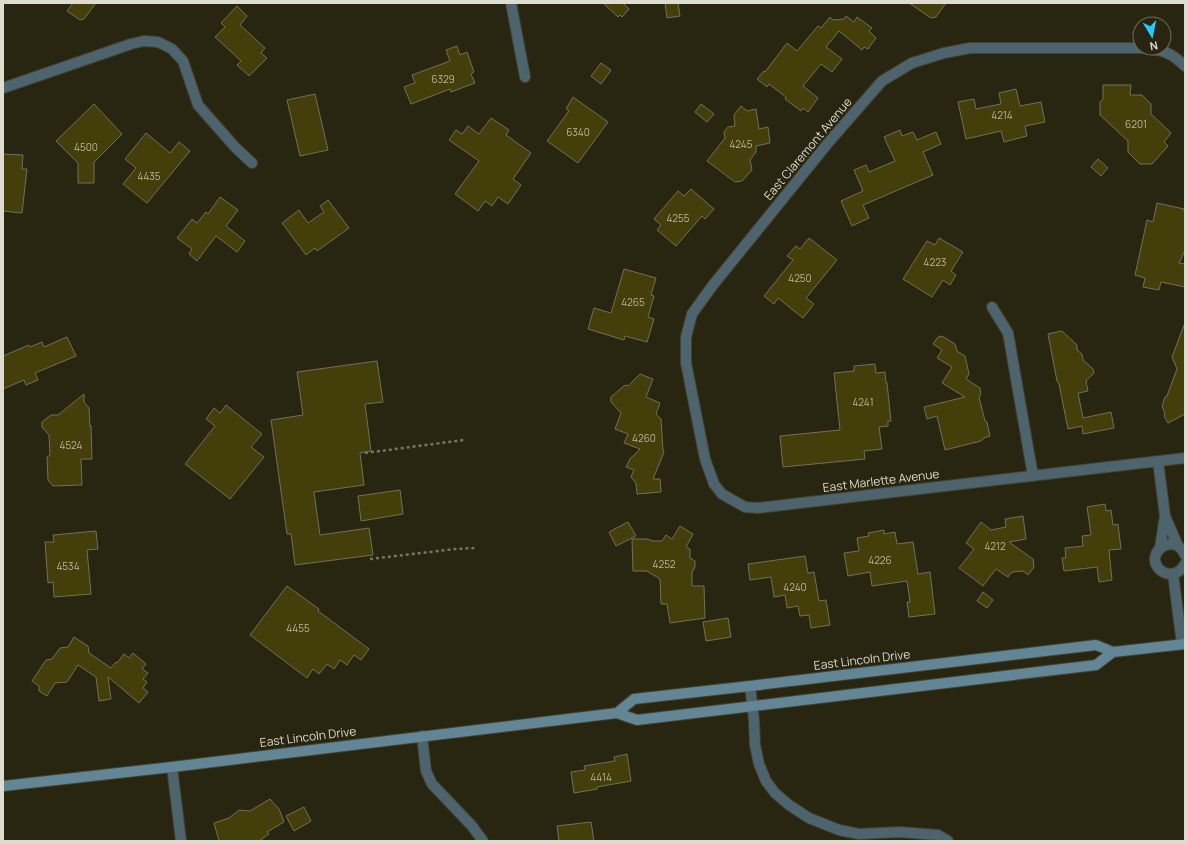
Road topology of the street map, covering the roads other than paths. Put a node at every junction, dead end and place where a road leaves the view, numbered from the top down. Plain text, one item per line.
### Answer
1 (511, 3) edge
2 (1185, 66) edge
3 (525, 77) dead end
4 (3, 88) edge
5 (252, 163) dead end
6 (992, 307) dead end
7 (1185, 458) edge
8 (1158, 462) junction
9 (1033, 476) junction
10 (733, 500) joint
11 (1165, 516) junction
12 (1178, 546) junction
13 (1160, 548) junction
14 (1185, 555) edge
15 (1185, 564) edge
16 (1173, 574) junction
17 (1183, 644) edge
18 (1113, 652) junction
19 (750, 686) junction
20 (752, 706) junction
21 (616, 713) junction
22 (422, 736) junction
23 (172, 767) junction
24 (3, 786) edge
25 (180, 841) edge
26 (483, 841) edge
27 (948, 841) edge

1 - 3 street
2 - 10 street, East Claremont Avenue
4 - 5 street
6 - 9 street
7 - 8 street, East Marlette Avenue
8 - 9 street, East Marlette Avenue
8 - 11 street
9 - 10 street, East Marlette Avenue
11 - 12 street
11 - 13 street
12 - 13 street
12 - 14 street
13 - 16 street
15 - 16 street
16 - 17 street
17 - 18 main road, East Lincoln Drive
18 - 19 main road, East Lincoln Drive
18 - 20 main road, East Lincoln Drive
19 - 20 street
19 - 21 main road, East Lincoln Drive
20 - 21 main road, East Lincoln Drive
20 - 27 street
21 - 22 main road, East Lincoln Drive
22 - 23 main road, East Lincoln Drive
22 - 26 street
23 - 24 main road, East Lincoln Drive
23 - 25 street

